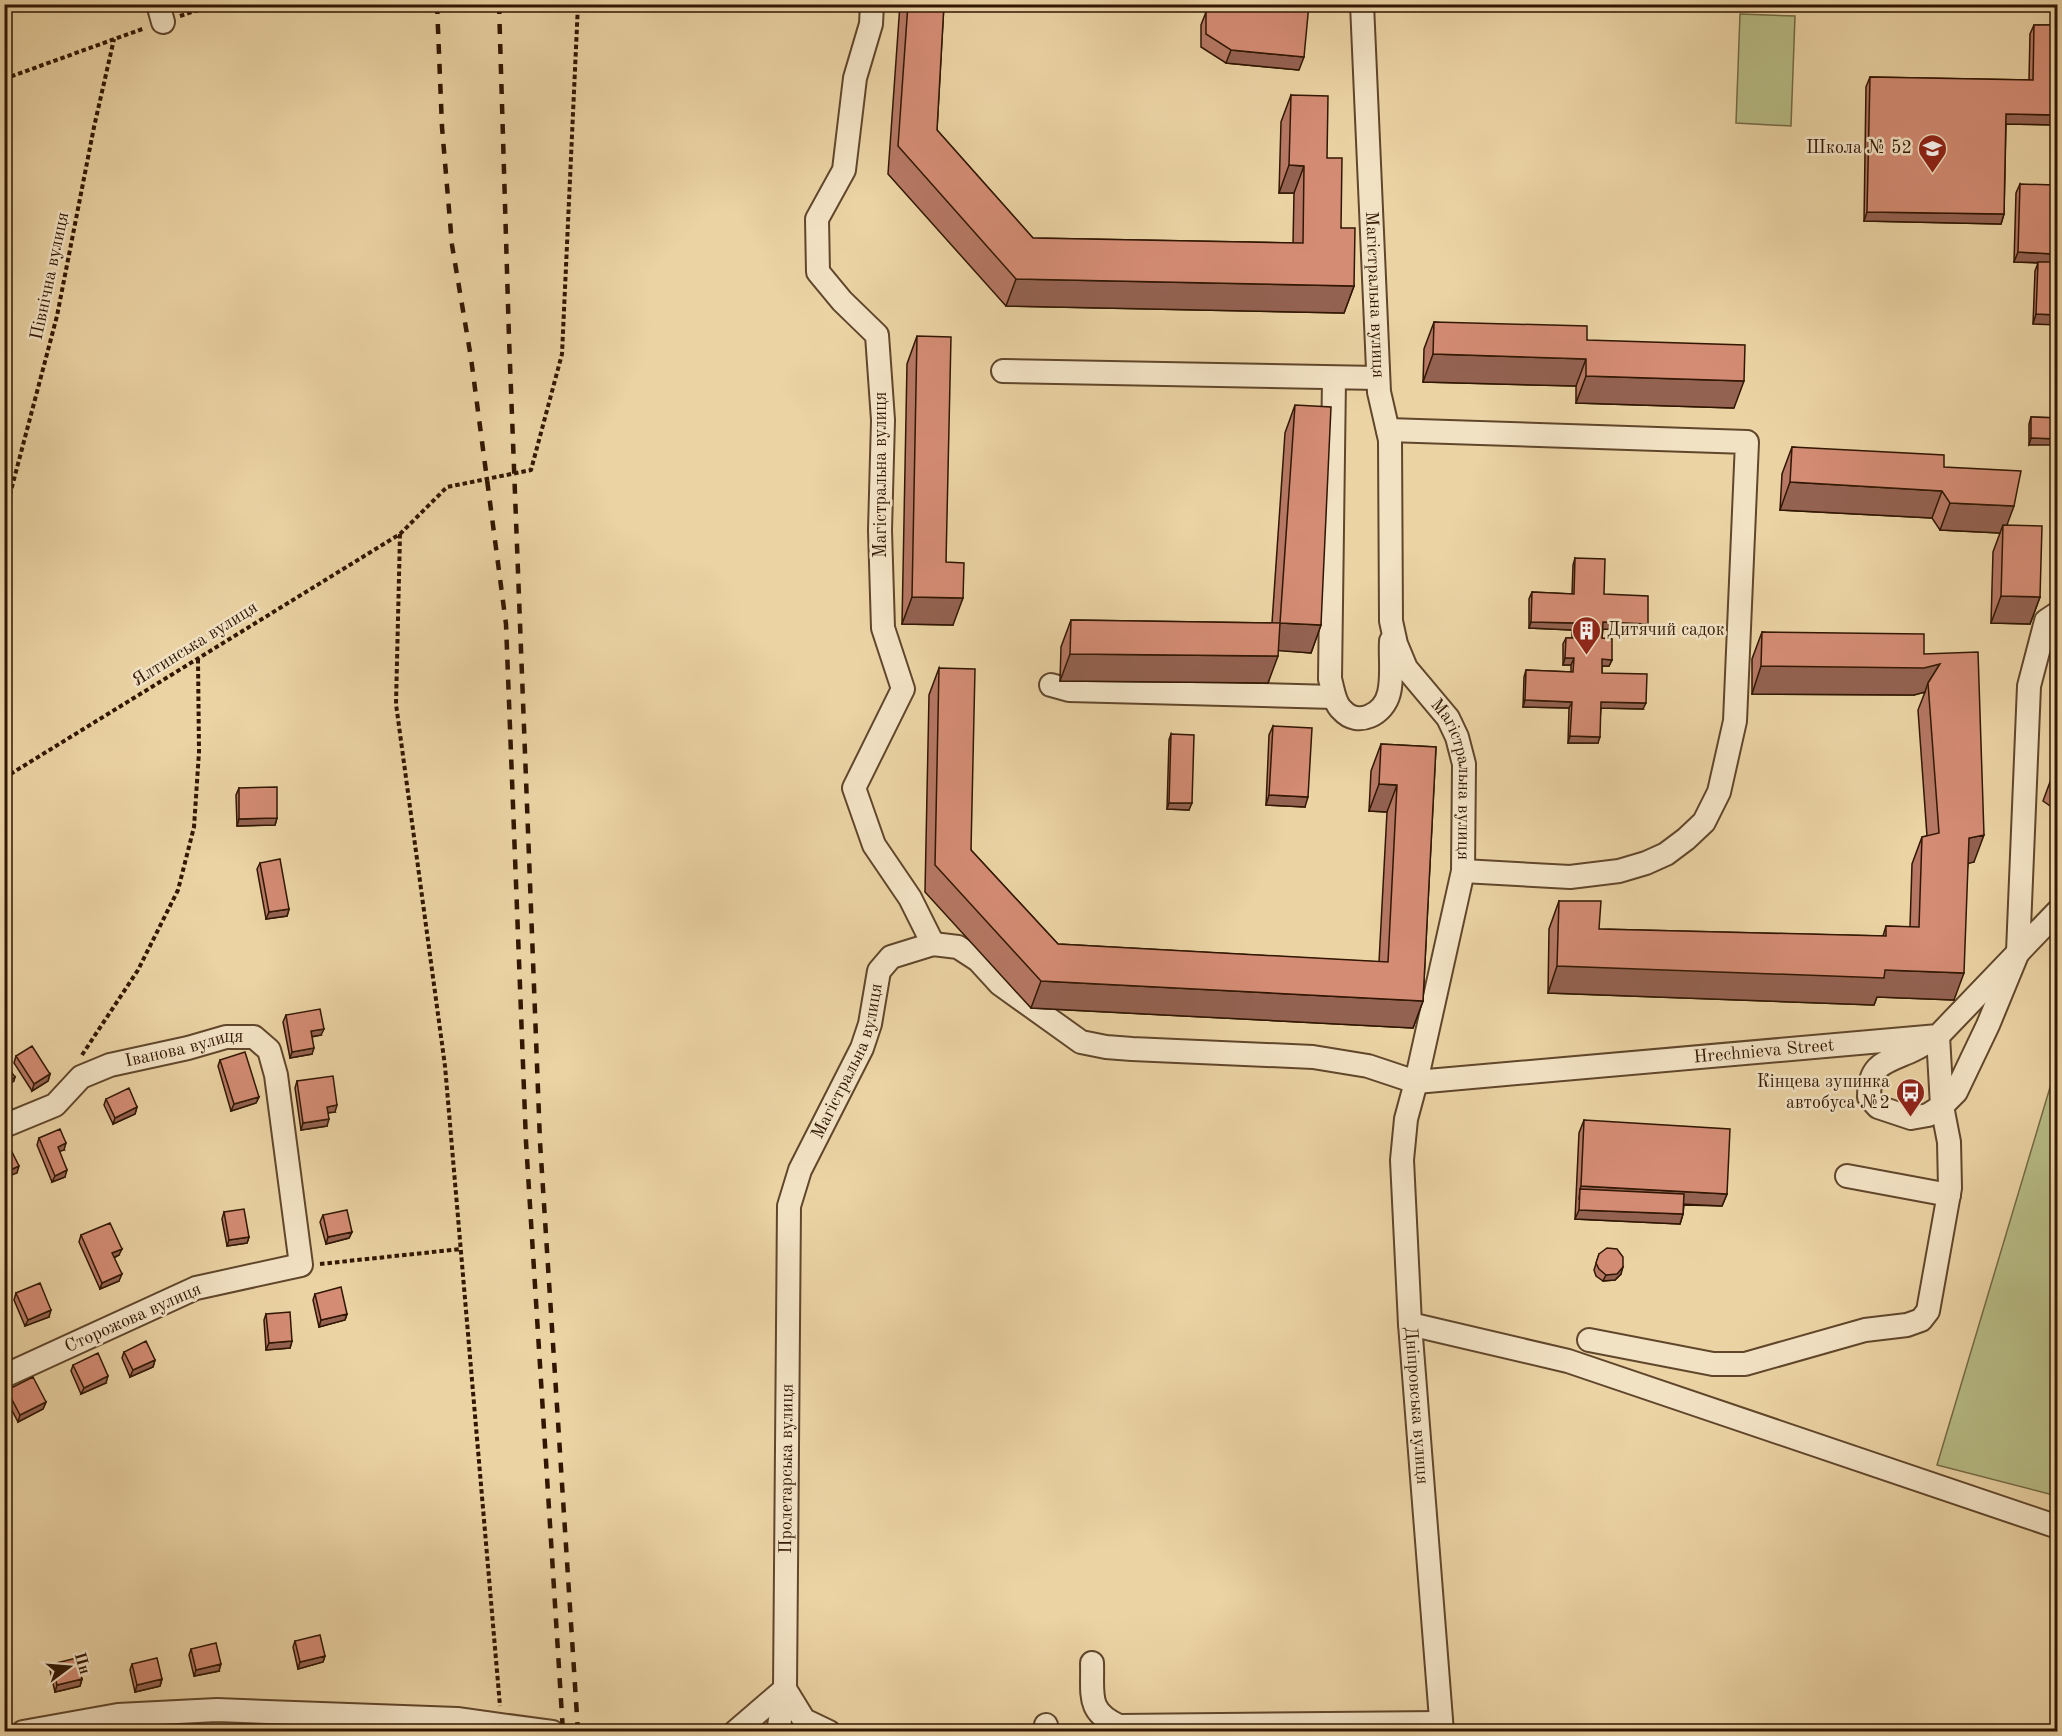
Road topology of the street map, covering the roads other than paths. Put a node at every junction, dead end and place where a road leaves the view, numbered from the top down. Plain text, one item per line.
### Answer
1 (872, 4) edge
2 (1362, 4) edge
3 (1003, 371) dead end
4 (1378, 378) junction
5 (1334, 379) junction
6 (1388, 430) junction
7 (2058, 613) edge
8 (1392, 621) junction
9 (1051, 685) dead end
10 (1334, 697) junction
11 (1463, 871) junction
12 (2058, 911) edge
13 (933, 944) junction
14 (2018, 952) junction
15 (1938, 1036) junction
16 (1416, 1082) junction
17 (1942, 1107) junction
18 (4, 1126) edge
19 (1847, 1176) dead end
20 (1949, 1195) junction
21 (789, 1206) joint
22 (301, 1265) joint
23 (1410, 1324) junction
24 (1589, 1340) dead end
25 (4, 1376) edge
26 (2058, 1527) edge
27 (1092, 1663) dead end
28 (785, 1689) junction
29 (1441, 1727) edge
30 (57, 1729) edge
31 (23, 1731) edge
32 (552, 1731) edge
33 (735, 1731) edge
34 (778, 1731) edge
35 (829, 1731) edge

1 - 13 street, Магістральна вулиця
2 - 4 street, Магістральна вулиця
3 - 5 street
4 - 5 street
4 - 6 street, Магістральна вулиця
5 - 10 street
6 - 8 street, Магістральна вулиця
6 - 11 street
7 - 14 street
8 - 10 street
8 - 11 street, Магістральна вулиця
9 - 10 street
11 - 16 street, Магістральна вулиця
12 - 14 street
13 - 16 street, Магістральна вулиця
13 - 21 street, Магістральна вулиця
14 - 15 street
14 - 17 street
15 - 16 street, Hrechnieva Street
15 - 17 street
15 - 17 street
16 - 23 street, Дніпровська вулиця
17 - 20 street
18 - 22 street, Іванова вулиця
19 - 20 street
20 - 24 street
21 - 28 street, Пролетарська вулиця
22 - 25 street, Сторожова вулиця
23 - 26 street
23 - 29 street, Дніпровська вулиця
27 - 29 street
28 - 33 street
28 - 34 street, Пролетарська вулиця
28 - 35 street
30 - 31 street
30 - 32 street

